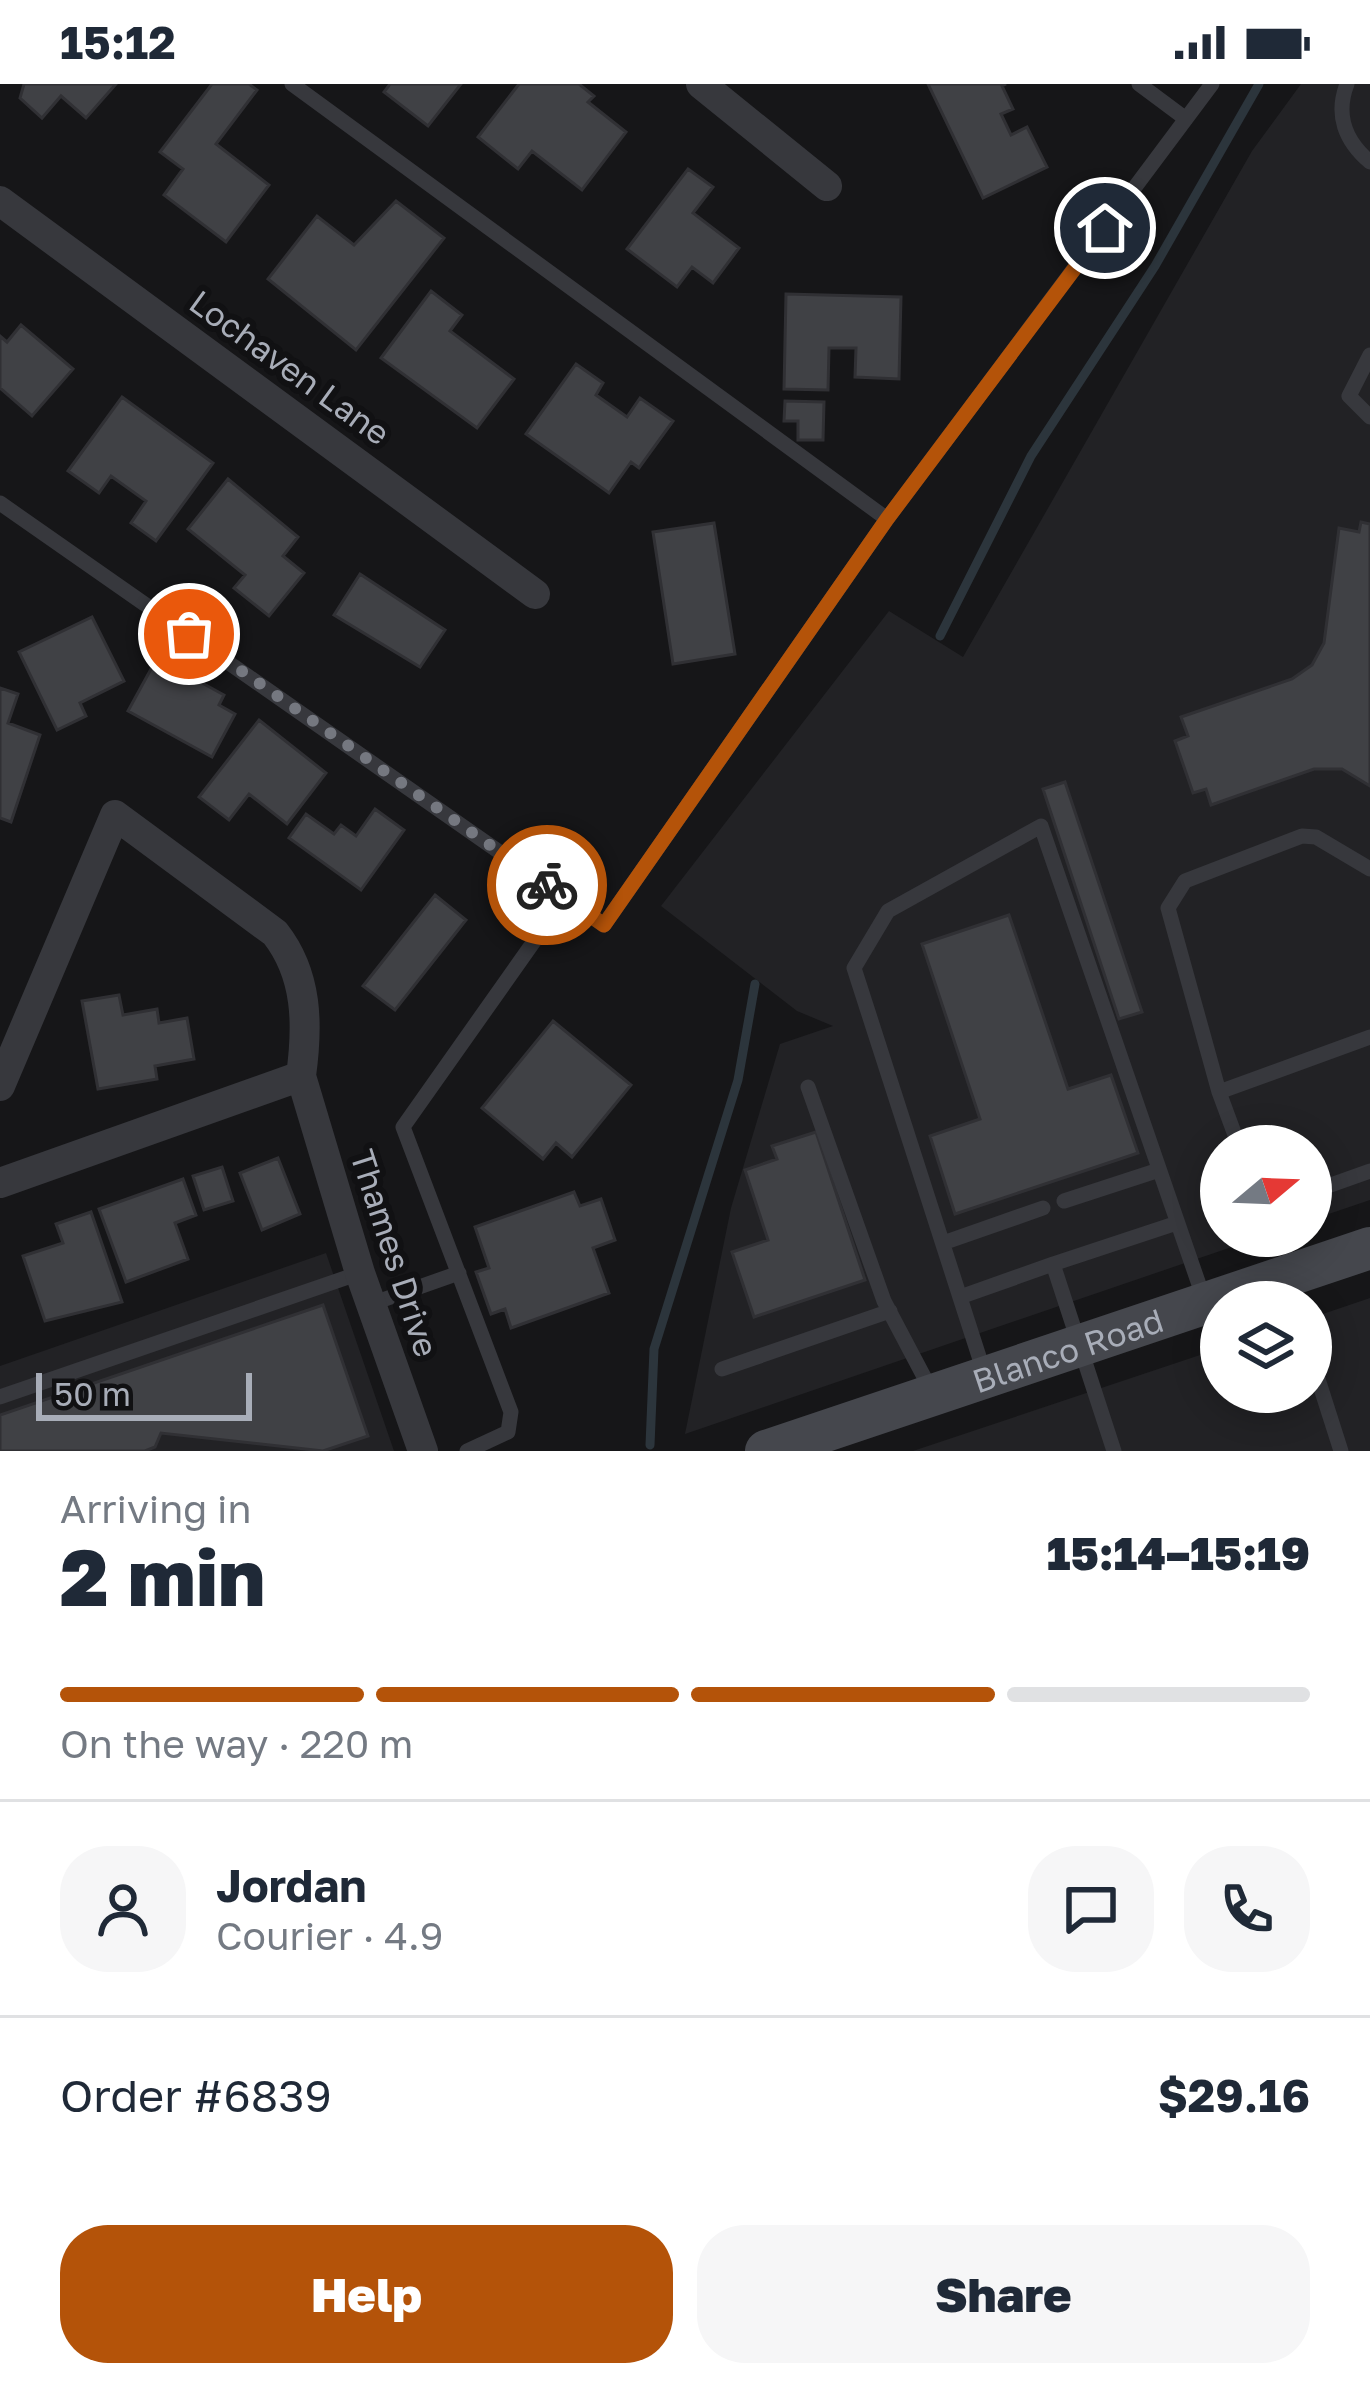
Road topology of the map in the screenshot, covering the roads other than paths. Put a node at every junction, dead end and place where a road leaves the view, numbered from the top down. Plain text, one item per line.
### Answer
1 (292, 84) edge
2 (701, 84) edge
3 (1139, 84) edge
4 (1212, 84) edge
5 (1347, 84) edge
6 (1186, 119) junction
7 (1370, 162) edge
8 (827, 186) dead end
9 (0, 201) edge
10 (1370, 355) edge
11 (1370, 417) edge
12 (0, 503) edge
13 (887, 519) junction
14 (535, 594) dead end
15 (1370, 869) edge
16 (547, 923) dead end
17 (1370, 1037) edge
18 (301, 1076) junction
19 (0, 1086) edge
20 (808, 1088) dead end
21 (1219, 1092) junction
22 (1231, 1125) edge
23 (1159, 1170) junction
24 (1370, 1171) edge
25 (0, 1183) edge
26 (1332, 1185) edge
27 (1064, 1201) dead end
28 (1043, 1208) dead end
29 (1177, 1223) junction
30 (943, 1243) junction
31 (1370, 1248) edge
32 (1054, 1264) junction
33 (360, 1273) junction
34 (459, 1273) junction
35 (1269, 1281) edge
36 (1200, 1288) edge
37 (960, 1297) junction
38 (371, 1304) junction
39 (1200, 1304) edge
40 (890, 1311) junction
41 (1078, 1343) junction
42 (722, 1369) dead end
43 (985, 1375) junction
44 (932, 1393) junction
45 (0, 1397) edge
46 (1329, 1413) edge
47 (423, 1451) edge
48 (466, 1451) edge
49 (766, 1451) edge
50 (1114, 1451) edge
51 (1341, 1451) edge

1 - 13 lane
2 - 8 street
3 - 6 lane
4 - 6 lane
5 - 7 lane
6 - 13 lane
9 - 14 street, Lochaven Lane
10 - 11 lane
12 - 13 lane
15 - 21 lane
16 - 34 lane
17 - 21 lane
18 - 19 street, Thames Drive
18 - 25 street
18 - 33 street, Thames Drive
20 - 40 lane
21 - 22 lane
23 - 27 lane
23 - 29 lane
23 - 30 lane
24 - 26 lane
28 - 30 lane
29 - 32 lane
29 - 36 lane
30 - 37 lane
31 - 35 main road, Blanco Road
32 - 37 lane
32 - 41 lane
33 - 38 street, Thames Drive
33 - 45 lane
34 - 38 lane
34 - 48 lane
37 - 43 lane
38 - 47 street, Thames Drive
39 - 41 main road, Blanco Road
40 - 42 lane
40 - 44 lane
41 - 43 main road, Blanco Road
41 - 50 lane
43 - 44 main road, Blanco Road
44 - 49 main road, Blanco Road
46 - 51 lane

